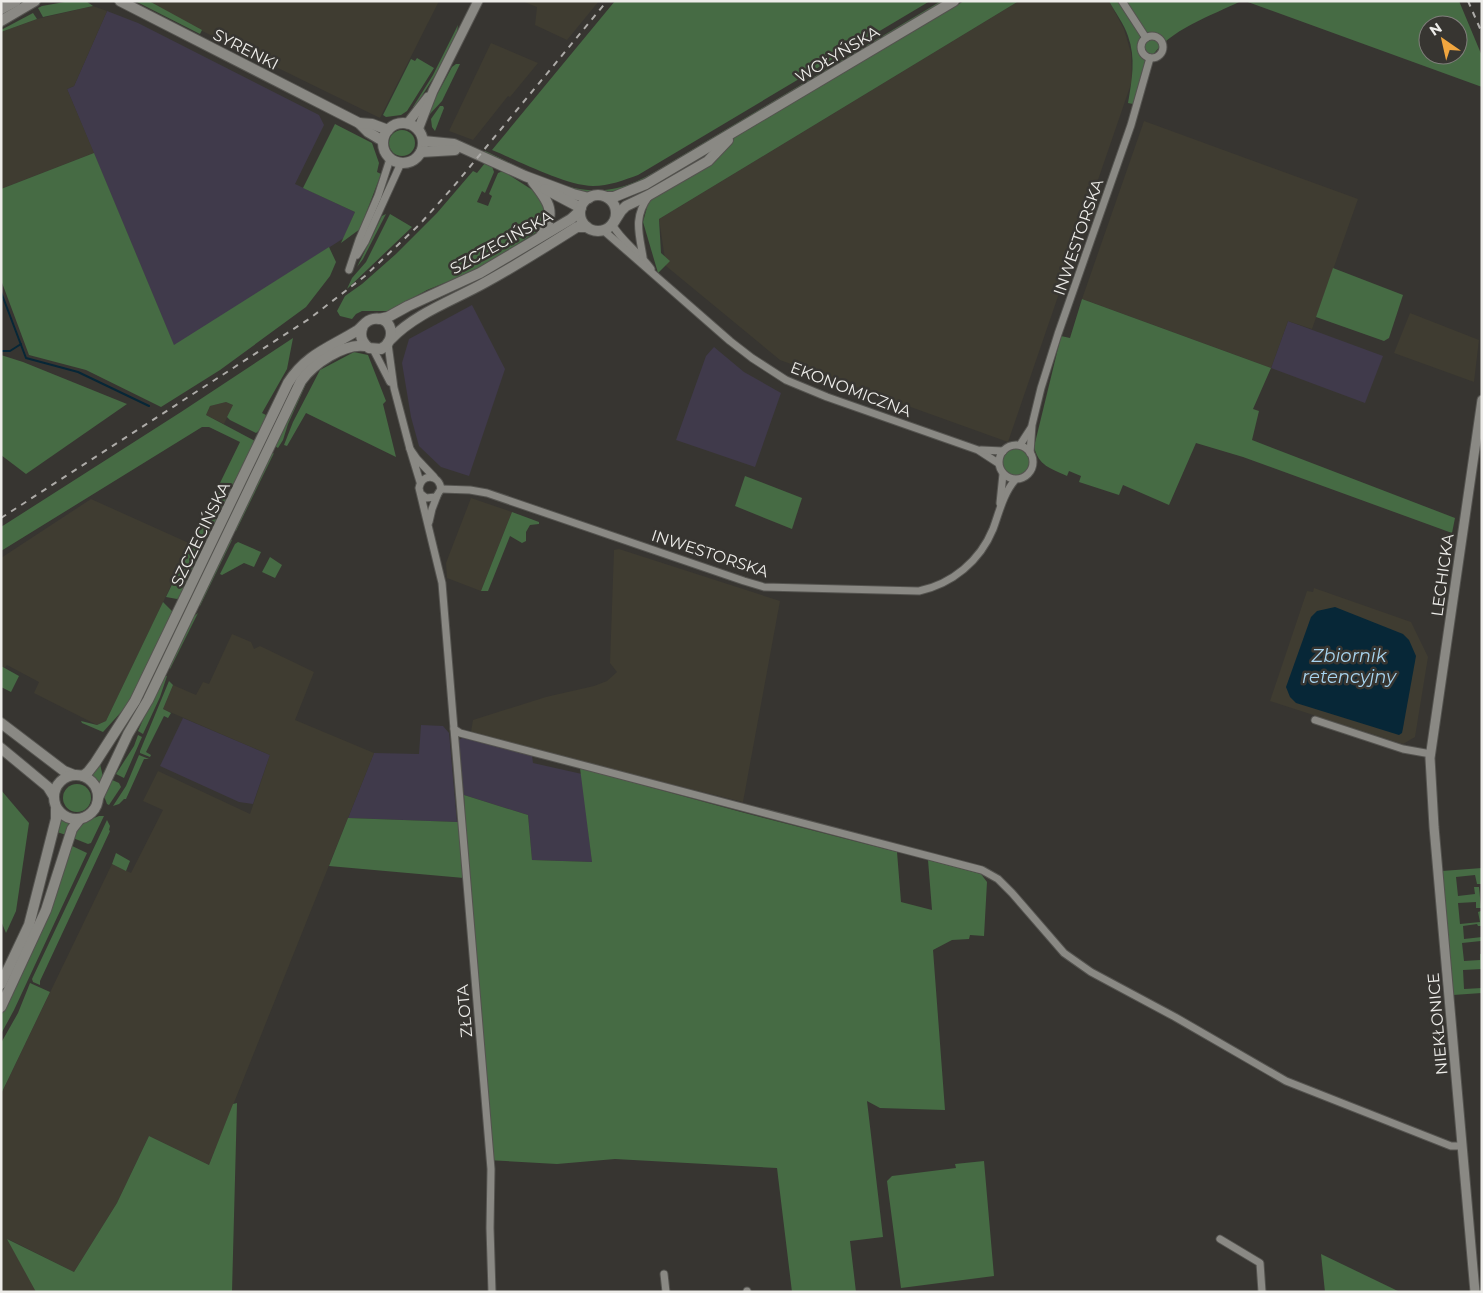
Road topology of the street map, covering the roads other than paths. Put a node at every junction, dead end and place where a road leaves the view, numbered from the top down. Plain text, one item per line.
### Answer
1 (16, 1) edge
2 (35, 1) edge
3 (120, 1) edge
4 (478, 1) edge
5 (954, 1) edge
6 (1122, 1) edge
7 (1, 9) edge
8 (1, 21) edge
9 (1146, 38) junction
10 (1150, 58) junction
11 (433, 91) junction
12 (359, 123) junction
13 (407, 124) junction
14 (388, 130) junction
15 (418, 130) junction
16 (735, 132) junction
17 (383, 141) junction
18 (423, 141) junction
19 (466, 150) junction
20 (421, 152) junction
21 (390, 159) junction
22 (401, 163) junction
23 (529, 179) junction
24 (649, 195) junction
25 (607, 197) junction
26 (588, 198) junction
27 (580, 210) junction
28 (613, 223) junction
29 (587, 228) junction
30 (603, 230) junction
31 (538, 240) junction
32 (643, 257) junction
33 (656, 275) junction
34 (379, 319) junction
35 (363, 326) junction
36 (390, 341) junction
37 (369, 348) junction
38 (394, 388) junction
39 (1482, 400) edge
40 (1032, 425) junction
41 (1020, 445) junction
42 (410, 449) junction
43 (978, 450) junction
44 (1003, 451) junction
45 (1030, 453) junction
46 (998, 462) junction
47 (1003, 474) junction
48 (434, 477) junction
49 (1015, 480) junction
50 (420, 482) junction
51 (441, 489) junction
52 (420, 494) junction
53 (437, 496) junction
54 (998, 511) junction
55 (429, 524) junction
56 (1315, 720) dead end
57 (1, 723) edge
58 (454, 729) junction
59 (1, 748) edge
60 (1431, 754) junction
61 (78, 776) junction
62 (53, 795) junction
63 (98, 798) junction
64 (56, 809) junction
65 (79, 820) junction
66 (1, 984) edge
67 (1, 1007) edge
68 (1462, 1146) junction
69 (1220, 1239) dead end
70 (664, 1274) dead end
71 (492, 1292) edge
72 (666, 1292) edge
73 (1262, 1292) edge
74 (1475, 1292) edge

1 - 7 main road
2 - 8 main road
3 - 12 main road, SYRENKI
4 - 11 street
5 - 16 main road, WOŁYŃSKA
6 - 9 street
9 - 10 street
9 - 10 street
10 - 40 street, INWESTORSKA
11 - 13 street
11 - 15 street
12 - 14 main road, SYRENKI
12 - 17 main road, SYRENKI
13 - 14 main road
13 - 15 main road
14 - 17 main road
15 - 18 main road
16 - 24 main road, WOŁYŃSKA
16 - 25 main road, WOŁYŃSKA
17 - 21 main road
18 - 19 main road
18 - 20 main road
19 - 20 main road
19 - 23 main road
20 - 22 main road
21 - 22 main road
21 - 22 street
23 - 26 main road
23 - 27 main road
23 - 31 main road
24 - 28 main road, WOŁYŃSKA
24 - 32 street
25 - 26 main road
25 - 28 main road
26 - 27 main road
27 - 29 main road
27 - 31 main road, SZCZECIŃSKA
28 - 30 main road
28 - 32 street, EKONOMICZNA
29 - 30 main road
29 - 36 main road, SZCZECIŃSKA
30 - 33 street, EKONOMICZNA
31 - 34 main road, SZCZECIŃSKA
32 - 33 street, EKONOMICZNA
33 - 43 street, EKONOMICZNA
34 - 35 main road
34 - 36 main road
35 - 37 main road
35 - 61 main road, SZCZECIŃSKA
36 - 37 main road
36 - 38 street
37 - 38 street
37 - 63 main road, SZCZECIŃSKA
38 - 42 street
39 - 60 street, LECHICKA
40 - 41 street, INWESTORSKA
40 - 45 street, INWESTORSKA
41 - 44 street
41 - 45 street
42 - 48 street
42 - 50 street
43 - 44 street, EKONOMICZNA
43 - 46 street, EKONOMICZNA
44 - 46 street
45 - 49 street
46 - 47 street
47 - 49 street
47 - 54 street, INWESTORSKA
48 - 50 street
48 - 51 street
49 - 54 street, INWESTORSKA
50 - 52 street
51 - 53 street
51 - 54 street, INWESTORSKA
52 - 53 street
52 - 55 street, ZŁOTA
53 - 55 street
55 - 58 street, ZŁOTA
56 - 60 street
57 - 61 main road
58 - 68 street
58 - 71 street, ZŁOTA
59 - 62 main road
60 - 68 street, NIEKŁONICE
61 - 62 main road
61 - 63 main road
62 - 64 main road
63 - 65 main road
64 - 65 main road
64 - 66 main road
65 - 67 main road
68 - 74 street, NIEKŁONICE
69 - 73 street
70 - 72 street

